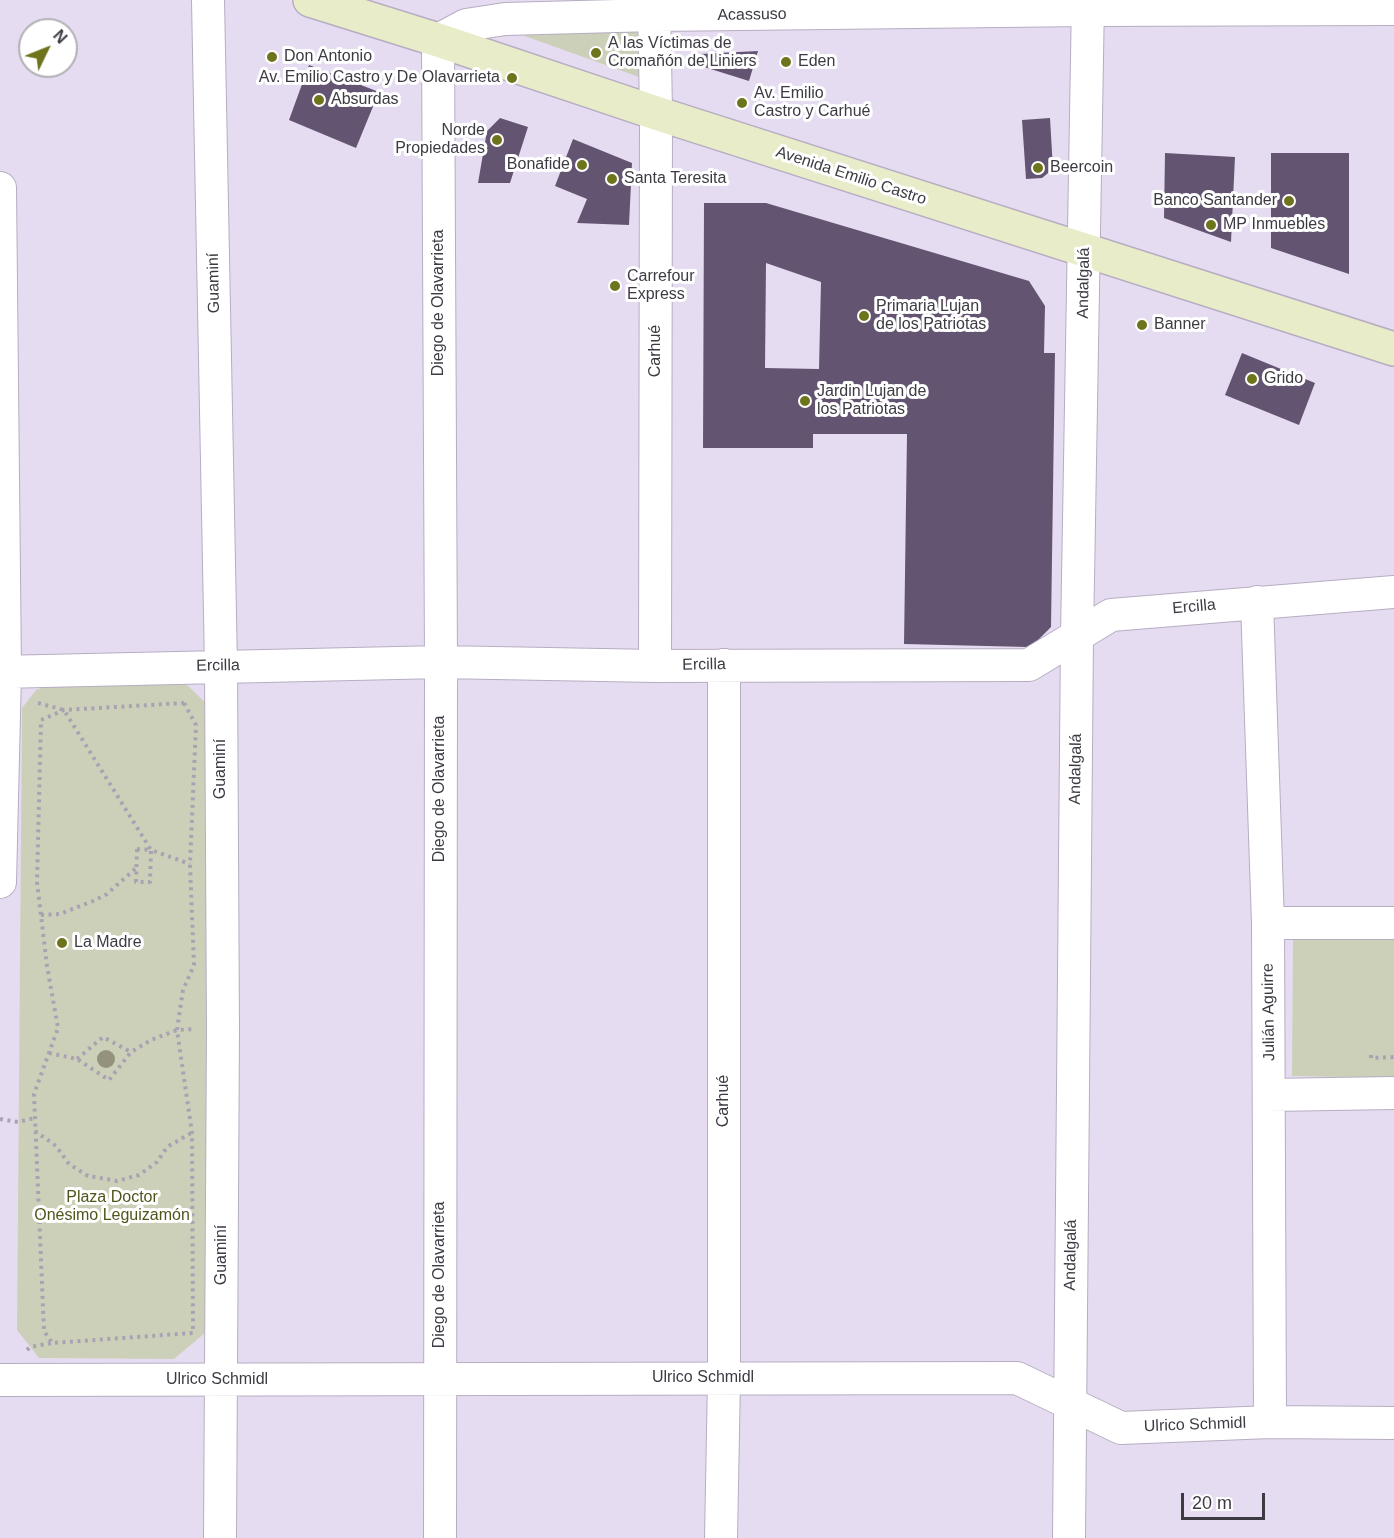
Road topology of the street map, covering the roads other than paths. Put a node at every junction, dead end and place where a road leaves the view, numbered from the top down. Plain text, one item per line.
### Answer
1 (208, 0) edge
2 (310, 0) edge
3 (1088, 5) edge
4 (654, 8) edge
5 (1394, 9) edge
6 (438, 40) junction
7 (656, 113) junction
8 (0, 188) edge
9 (1085, 250) junction
10 (1394, 349) edge
11 (1394, 592) edge
12 (1257, 602) junction
13 (1077, 636) junction
14 (441, 662) junction
15 (724, 665) junction
16 (221, 666) junction
17 (655, 666) junction
18 (3, 672) edge
19 (0, 882) edge
20 (1268, 922) junction
21 (1394, 923) edge
22 (1394, 1093) edge
23 (1269, 1095) junction
24 (440, 1378) junction
25 (724, 1378) junction
26 (0, 1380) edge
27 (222, 1380) junction
28 (1070, 1405) junction
29 (1270, 1422) junction
30 (1394, 1423) edge
31 (220, 1538) edge
32 (440, 1538) edge
33 (721, 1538) edge
34 (1069, 1538) edge

1 - 16 street, Guaminí
2 - 6 main road, Avenida Emilio Castro
3 - 4 street, Acassuso
3 - 5 street, Acassuso
3 - 9 street, Andalgalá
4 - 6 street, Acassuso
4 - 7 street, Carhué
6 - 7 main road, Avenida Emilio Castro
6 - 14 street, Diego de Olavarrieta
7 - 9 main road, Avenida Emilio Castro
7 - 17 street, Carhué
8 - 18 street
9 - 10 main road, Avenida Emilio Castro
9 - 13 street, Andalgalá
11 - 12 street, Ercilla
12 - 13 street, Ercilla
12 - 20 street, Julián Aguirre
13 - 15 street, Ercilla
13 - 28 street, Andalgalá
14 - 16 street, Ercilla
14 - 17 street, Ercilla
14 - 24 street, Diego de Olavarrieta
15 - 17 street, Ercilla
15 - 25 street, Carhué
16 - 18 street, Ercilla
16 - 27 street, Guaminí
18 - 19 street
20 - 21 street
20 - 23 street, Julián Aguirre
22 - 23 street
23 - 29 street, Julián Aguirre
24 - 25 street, Ulrico Schmidl
24 - 27 street, Ulrico Schmidl
24 - 32 street, Diego de Olavarrieta
25 - 28 street, Ulrico Schmidl
25 - 33 street, Carhué
26 - 27 street, Ulrico Schmidl
27 - 31 street, Guaminí
28 - 29 street, Ulrico Schmidl
28 - 34 street, Andalgalá
29 - 30 street, Ulrico Schmidl

